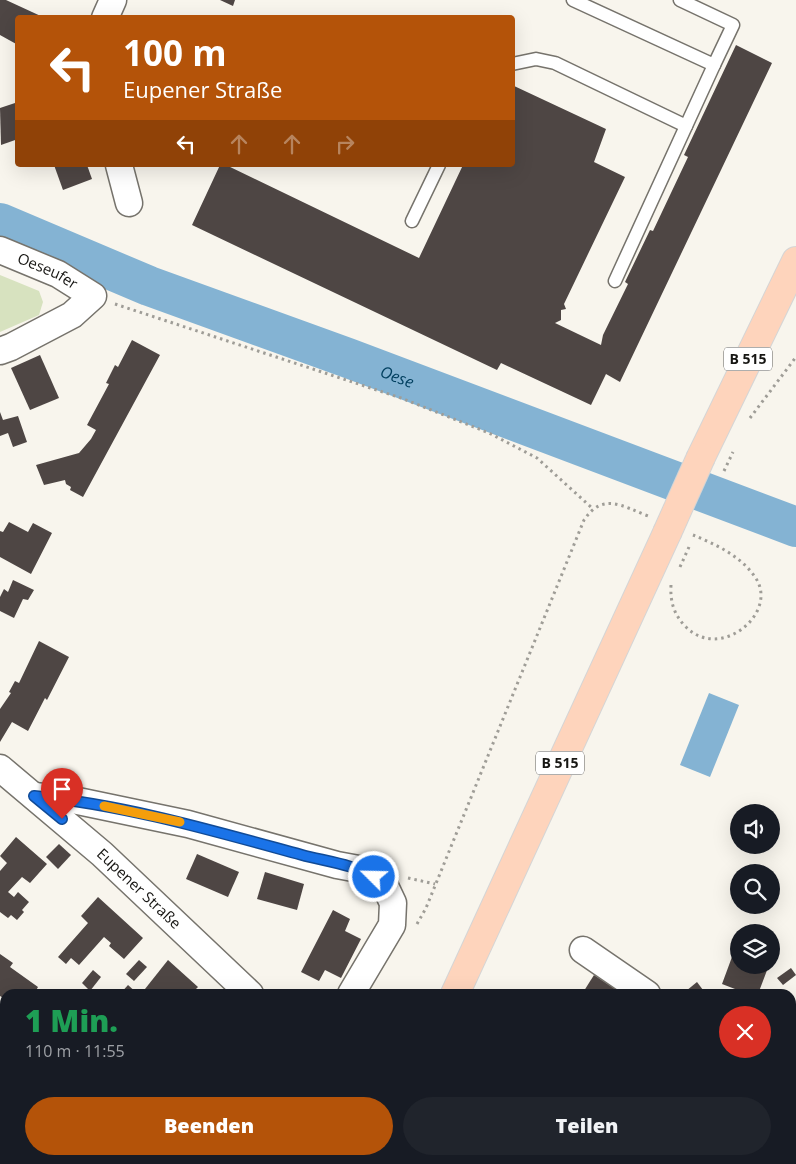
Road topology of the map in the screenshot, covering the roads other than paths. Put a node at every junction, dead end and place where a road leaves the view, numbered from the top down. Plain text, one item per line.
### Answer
1 (113, 0) edge
2 (572, 0) edge
3 (680, 0) edge
4 (106, 15) edge
5 (515, 63) edge
6 (714, 65) junction
7 (686, 126) junction
8 (119, 167) edge
9 (438, 167) edge
10 (128, 203) dead end
11 (412, 222) dead end
12 (0, 250) edge
13 (796, 261) edge
14 (614, 281) dead end
15 (0, 351) edge
16 (0, 768) edge
17 (34, 796) junction
18 (583, 950) dead end
19 (245, 989) edge
20 (354, 989) edge
21 (456, 989) edge
22 (640, 989) edge

1 - 4 street
2 - 6 lane
3 - 6 lane
5 - 7 lane
6 - 7 lane
7 - 14 lane
8 - 10 street
9 - 11 lane
12 - 15 street, Oeseufer
13 - 21 main road, B 515, bridge
16 - 17 street, Eupener Straße
17 - 19 street, Eupener Straße
17 - 20 street
18 - 22 street

